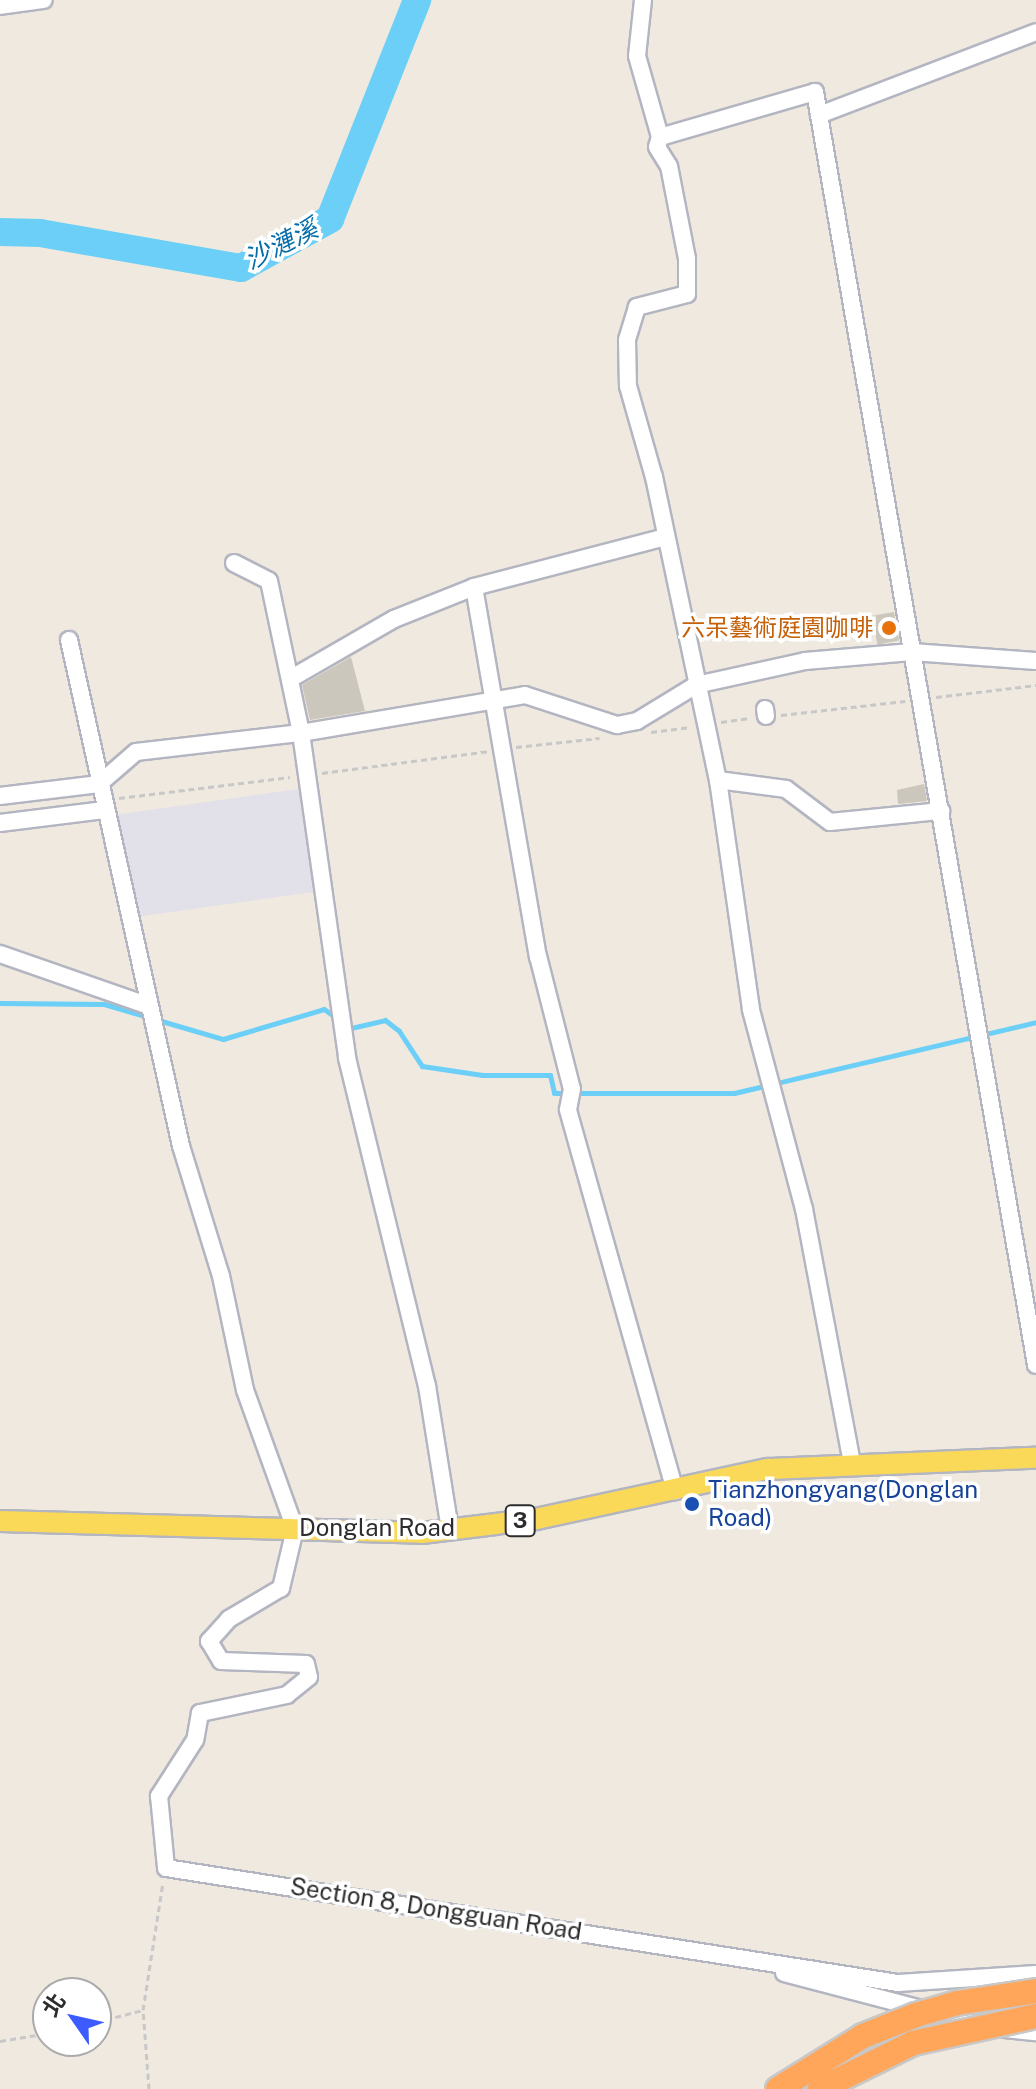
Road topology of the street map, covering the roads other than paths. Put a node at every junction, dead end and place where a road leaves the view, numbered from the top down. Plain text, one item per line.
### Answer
1 (44, 0) edge
2 (643, 0) edge
3 (0, 6) edge
4 (1036, 32) edge
5 (819, 115) junction
6 (660, 137) junction
7 (666, 537) junction
8 (234, 563) dead end
9 (474, 587) junction
10 (69, 640) dead end
11 (912, 652) junction
12 (1036, 661) edge
13 (290, 679) junction
14 (696, 685) junction
15 (491, 703) junction
16 (301, 733) junction
17 (718, 780) junction
18 (0, 796) edge
19 (101, 798) junction
20 (941, 811) junction
21 (0, 823) edge
22 (0, 954) edge
23 (149, 1006) junction
24 (1036, 1365) edge
25 (1036, 1458) edge
26 (852, 1462) junction
27 (675, 1491) junction
28 (0, 1521) edge
29 (295, 1529) junction
30 (450, 1530) junction
31 (706, 1951) junction
32 (1036, 1974) edge
33 (1036, 1991) edge
34 (1036, 2016) edge
35 (1036, 2032) edge
36 (778, 2089) edge
37 (820, 2089) edge

1 - 3 street
2 - 6 street
4 - 5 street
5 - 6 street
5 - 11 street
6 - 7 street
7 - 9 street
7 - 14 street
8 - 13 street
9 - 13 street
9 - 15 street
10 - 19 street
11 - 12 street
11 - 14 street
11 - 20 street
13 - 16 street
14 - 15 street
14 - 17 street
15 - 16 street
15 - 27 street
16 - 19 street
16 - 30 street
17 - 20 street
17 - 26 street
18 - 19 street
19 - 21 street
19 - 23 street
20 - 24 street
22 - 23 street
23 - 29 street
25 - 26 main road, Donglan Road / 3
26 - 27 main road, Donglan Road / 3
27 - 30 main road, Donglan Road / 3
28 - 29 main road, Donglan Road / 3
29 - 30 main road, Donglan Road / 3
29 - 31 street, Section 8, Dongguan Road
31 - 32 street, Section 8, Dongguan Road
31 - 35 street, Section 8, Dongguan Road
33 - 36 highway, bridge
34 - 37 highway, bridge

